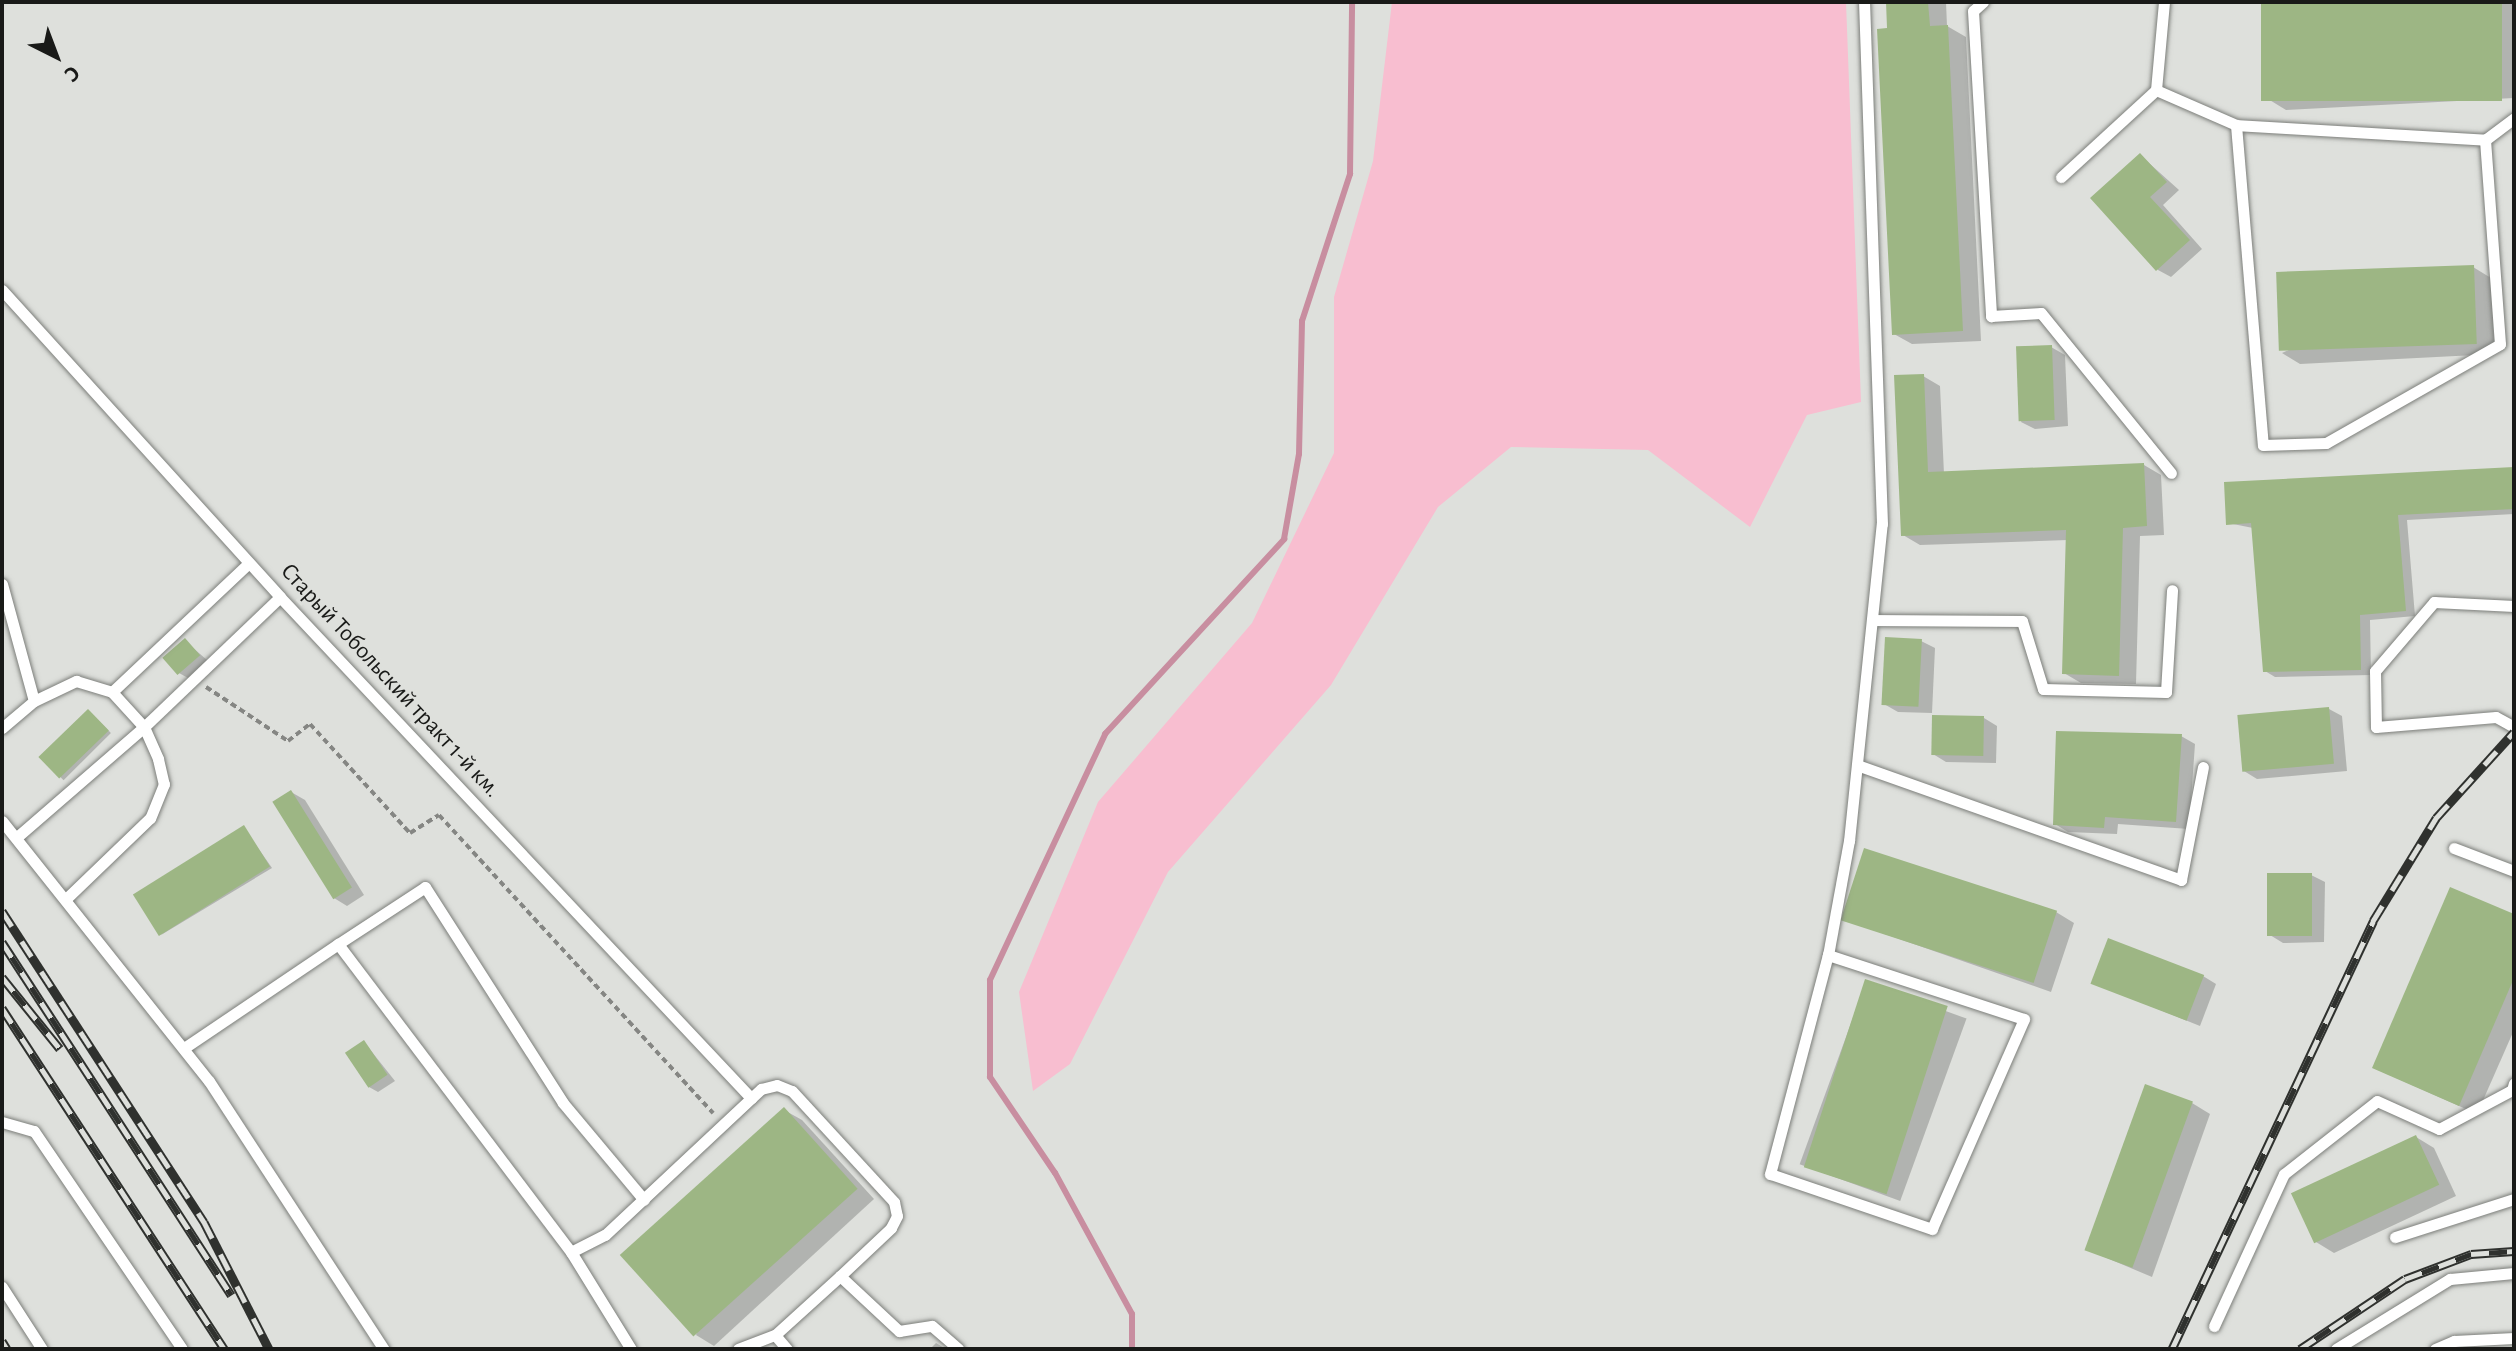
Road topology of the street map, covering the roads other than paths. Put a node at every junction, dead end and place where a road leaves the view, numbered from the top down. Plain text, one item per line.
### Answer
1 (1864, 2) edge
2 (1983, 2) edge
3 (2164, 2) edge
4 (2156, 90) junction
5 (2514, 118) edge
6 (2236, 125) junction
7 (2485, 140) junction
8 (2061, 177) dead end
9 (2, 290) edge
10 (2171, 473) dead end
11 (249, 563) junction
12 (2, 584) edge
13 (2172, 590) dead end
14 (280, 597) junction
15 (2514, 606) edge
16 (1872, 620) junction
17 (112, 692) junction
18 (34, 701) junction
19 (144, 727) junction
20 (2514, 727) edge
21 (2, 728) edge
22 (1857, 765) junction
23 (2203, 767) dead end
24 (2, 821) edge
25 (17, 837) junction
26 (2454, 848) dead end
27 (2514, 871) edge
28 (67, 898) junction
29 (338, 944) junction
30 (1828, 955) junction
31 (184, 1048) junction
32 (2514, 1083) edge
33 (751, 1098) junction
34 (2, 1122) edge
35 (2514, 1199) edge
36 (644, 1200) junction
37 (2395, 1237) dead end
38 (571, 1252) junction
39 (2514, 1273) edge
40 (840, 1276) junction
41 (2, 1287) edge
42 (2214, 1326) dead end
43 (775, 1335) junction
44 (2514, 1338) edge
45 (42, 1349) edge
46 (182, 1349) edge
47 (384, 1349) edge
48 (631, 1349) edge
49 (738, 1349) edge
50 (787, 1349) edge
51 (958, 1349) edge
52 (2336, 1349) edge
53 (2435, 1349) edge

1 - 16 lane
2 - 10 lane
3 - 4 lane
4 - 6 lane
4 - 8 lane
5 - 7 lane
6 - 7 lane
6 - 7 lane
9 - 11 lane, Старый Тобольский тракт 1-й км.
11 - 14 lane, Старый Тобольский тракт 1-й км.
11 - 17 lane
12 - 18 lane
13 - 16 lane
14 - 19 lane
14 - 33 lane, Старый Тобольский тракт 1-й км.
15 - 20 lane
16 - 22 lane
17 - 18 lane
17 - 19 lane
18 - 21 lane
19 - 25 lane
19 - 28 lane
22 - 23 lane
22 - 30 lane
24 - 25 lane
25 - 28 lane
26 - 27 lane
28 - 31 lane
29 - 31 lane
29 - 36 lane
29 - 38 lane
30 - 30 lane
31 - 47 lane
32 - 42 lane
33 - 36 lane
33 - 40 lane
34 - 46 lane
35 - 37 lane
36 - 38 lane
38 - 48 lane
39 - 52 lane
40 - 43 lane
40 - 51 lane
41 - 45 lane
43 - 49 lane
43 - 50 lane
44 - 53 lane

